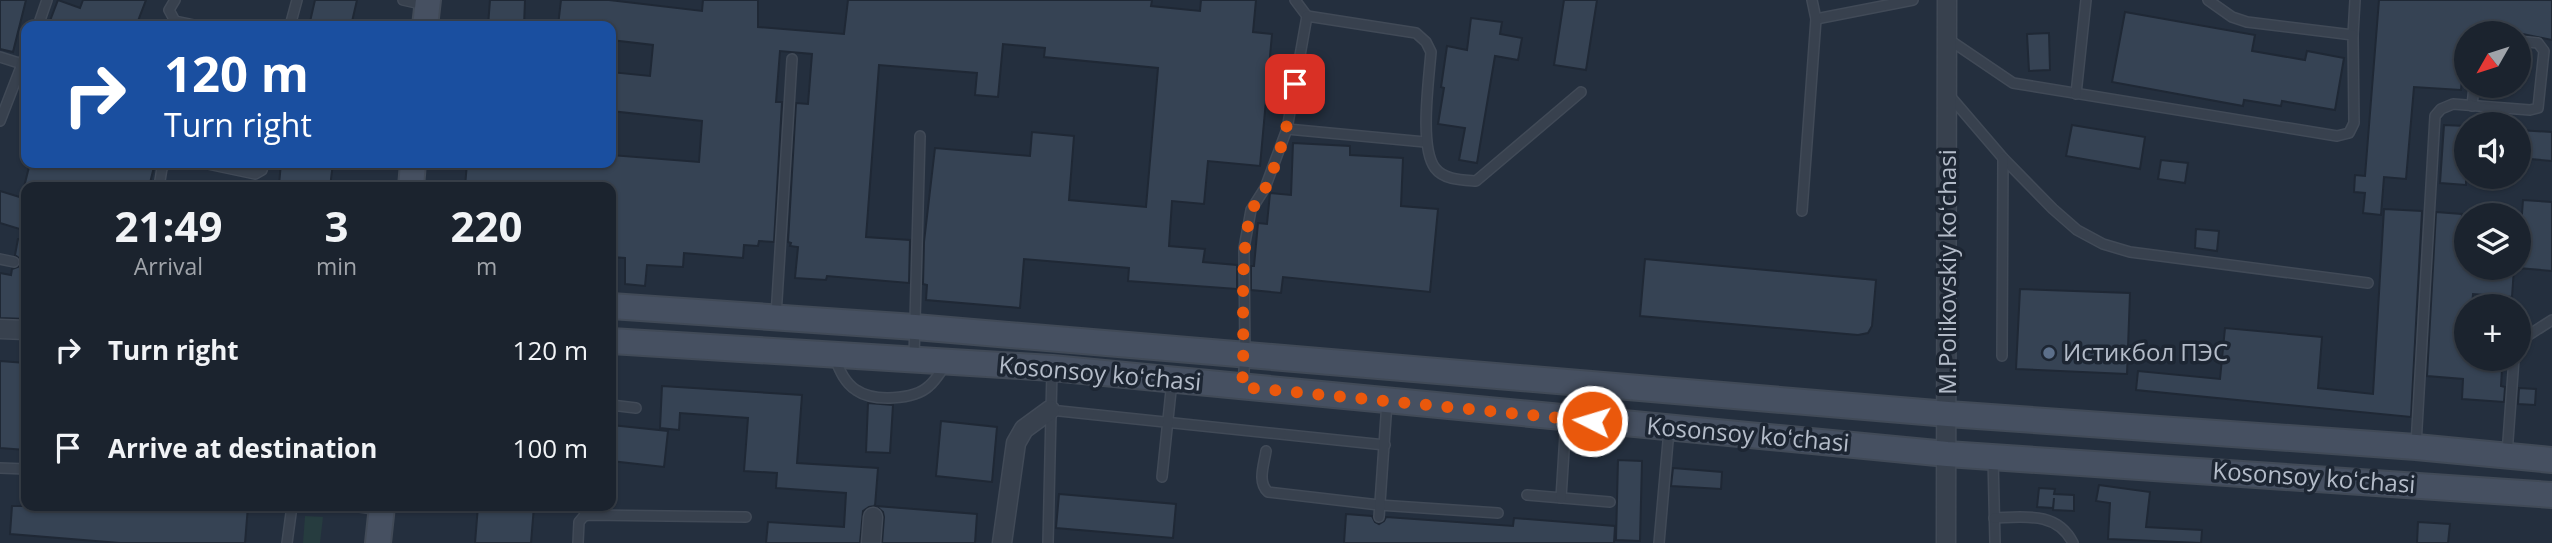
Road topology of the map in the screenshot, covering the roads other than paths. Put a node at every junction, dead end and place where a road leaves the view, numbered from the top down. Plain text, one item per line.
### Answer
1 (47, 0) edge
2 (175, 0) edge
3 (297, 0) edge
4 (403, 0) edge
5 (1295, 0) edge
6 (1812, 0) edge
7 (1913, 0) edge
8 (1947, 0) edge
9 (2086, 0) edge
10 (2208, 0) edge
11 (2355, 0) edge
12 (427, 11) edge
13 (1307, 16) junction
14 (1816, 19) junction
15 (39, 21) edge
16 (175, 21) edge
17 (291, 21) edge
18 (2353, 35) junction
19 (1947, 38) junction
20 (2531, 42) edge
21 (0, 57) edge
22 (792, 59) dead end
23 (21, 64) edge
24 (21, 67) edge
25 (1581, 92) dead end
26 (1948, 93) junction
27 (2076, 94) junction
28 (2473, 98) edge
29 (2472, 106) junction
30 (0, 121) edge
31 (1287, 129) junction
32 (920, 136) dead end
33 (1425, 142) junction
34 (2003, 158) junction
35 (227, 168) edge
36 (263, 168) edge
37 (1802, 211) dead end
38 (0, 260) edge
39 (14, 262) dead end
40 (2368, 283) dead end
41 (616, 306) edge
42 (775, 318) junction
43 (2552, 320) edge
44 (915, 327) junction
45 (0, 330) edge
46 (21, 330) edge
47 (2531, 334) edge
48 (616, 341) edge
49 (833, 354) junction
50 (1245, 355) junction
51 (2002, 356) dead end
52 (914, 359) junction
53 (948, 362) junction
54 (1052, 368) junction
55 (2513, 371) edge
56 (1172, 380) junction
57 (1242, 387) junction
58 (1387, 401) junction
59 (616, 406) edge
60 (636, 408) dead end
61 (1050, 410) junction
62 (1948, 414) junction
63 (1566, 418) junction
64 (1168, 422) junction
65 (1669, 428) junction
66 (1385, 445) junction
67 (2416, 447) junction
68 (1266, 451) dead end
69 (1947, 454) junction
70 (2507, 456) junction
71 (1993, 457) junction
72 (2552, 460) edge
73 (0, 468) edge
74 (21, 469) edge
75 (1162, 477) dead end
76 (1527, 495) dead end
77 (2552, 495) edge
78 (1561, 498) junction
79 (1609, 502) dead end
80 (1379, 505) junction
81 (291, 511) edge
82 (381, 511) edge
83 (1498, 513) dead end
84 (746, 517) dead end
85 (873, 517) dead end
86 (1379, 517) dead end
87 (1994, 518) junction
88 (287, 543) edge
89 (378, 543) edge
90 (578, 543) edge
91 (871, 543) edge
92 (1002, 543) edge
93 (1048, 543) edge
94 (1658, 543) edge
95 (1947, 543) edge
96 (1995, 543) edge
97 (2073, 543) edge

1 - 15 lane
2 - 16 lane
3 - 17 lane
4 - 12 lane
5 - 13 lane
6 - 14 lane
7 - 14 lane
8 - 19 street, M.Polikovskiy koʻchasi
9 - 27 lane
10 - 18 lane
11 - 18 lane
13 - 31 lane
13 - 33 lane
14 - 37 lane
18 - 27 lane
19 - 26 street, M.Polikovskiy koʻchasi
19 - 27 lane
20 - 29 lane
21 - 23 lane
22 - 42 lane
24 - 30 lane
25 - 33 lane
26 - 34 lane
26 - 62 street, M.Polikovskiy koʻchasi
28 - 29 lane
29 - 67 lane
31 - 33 lane
31 - 50 lane
32 - 44 lane
34 - 40 lane
34 - 51 lane
35 - 36 lane
38 - 39 lane
41 - 42 street, Kosonsoy koʻchasi
42 - 44 street, Kosonsoy koʻchasi
43 - 47 lane
44 - 50 street, Kosonsoy koʻchasi
44 - 52 lane
45 - 46 street
48 - 49 street, Kosonsoy koʻchasi
49 - 52 street, Kosonsoy koʻchasi
49 - 53 lane
50 - 57 lane
50 - 62 street, Kosonsoy koʻchasi
52 - 53 street, Kosonsoy koʻchasi
53 - 54 street, Kosonsoy koʻchasi
54 - 56 street, Kosonsoy koʻchasi
54 - 61 lane
55 - 70 lane
56 - 57 street, Kosonsoy koʻchasi
56 - 64 lane
57 - 58 street, Kosonsoy koʻchasi
58 - 63 street, Kosonsoy koʻchasi
58 - 66 lane
59 - 60 lane
61 - 64 lane
61 - 92 street, Kosonsoy koʻchasi
61 - 93 lane
62 - 67 street, Kosonsoy koʻchasi
62 - 69 street, M.Polikovskiy koʻchasi
63 - 65 street, Kosonsoy koʻchasi
63 - 78 lane
64 - 66 lane
64 - 75 lane
65 - 69 street, Kosonsoy koʻchasi
65 - 94 lane
66 - 80 lane
67 - 70 street, Kosonsoy koʻchasi
68 - 80 lane
69 - 71 street, Kosonsoy koʻchasi
69 - 95 street, M.Polikovskiy koʻchasi
70 - 72 street, Kosonsoy koʻchasi
71 - 77 street, Kosonsoy koʻchasi
71 - 87 lane
73 - 74 lane
76 - 78 lane
78 - 79 lane
80 - 83 lane
80 - 86 lane
81 - 88 lane
82 - 89 street
84 - 90 lane
85 - 91 street
87 - 96 lane
87 - 97 lane

